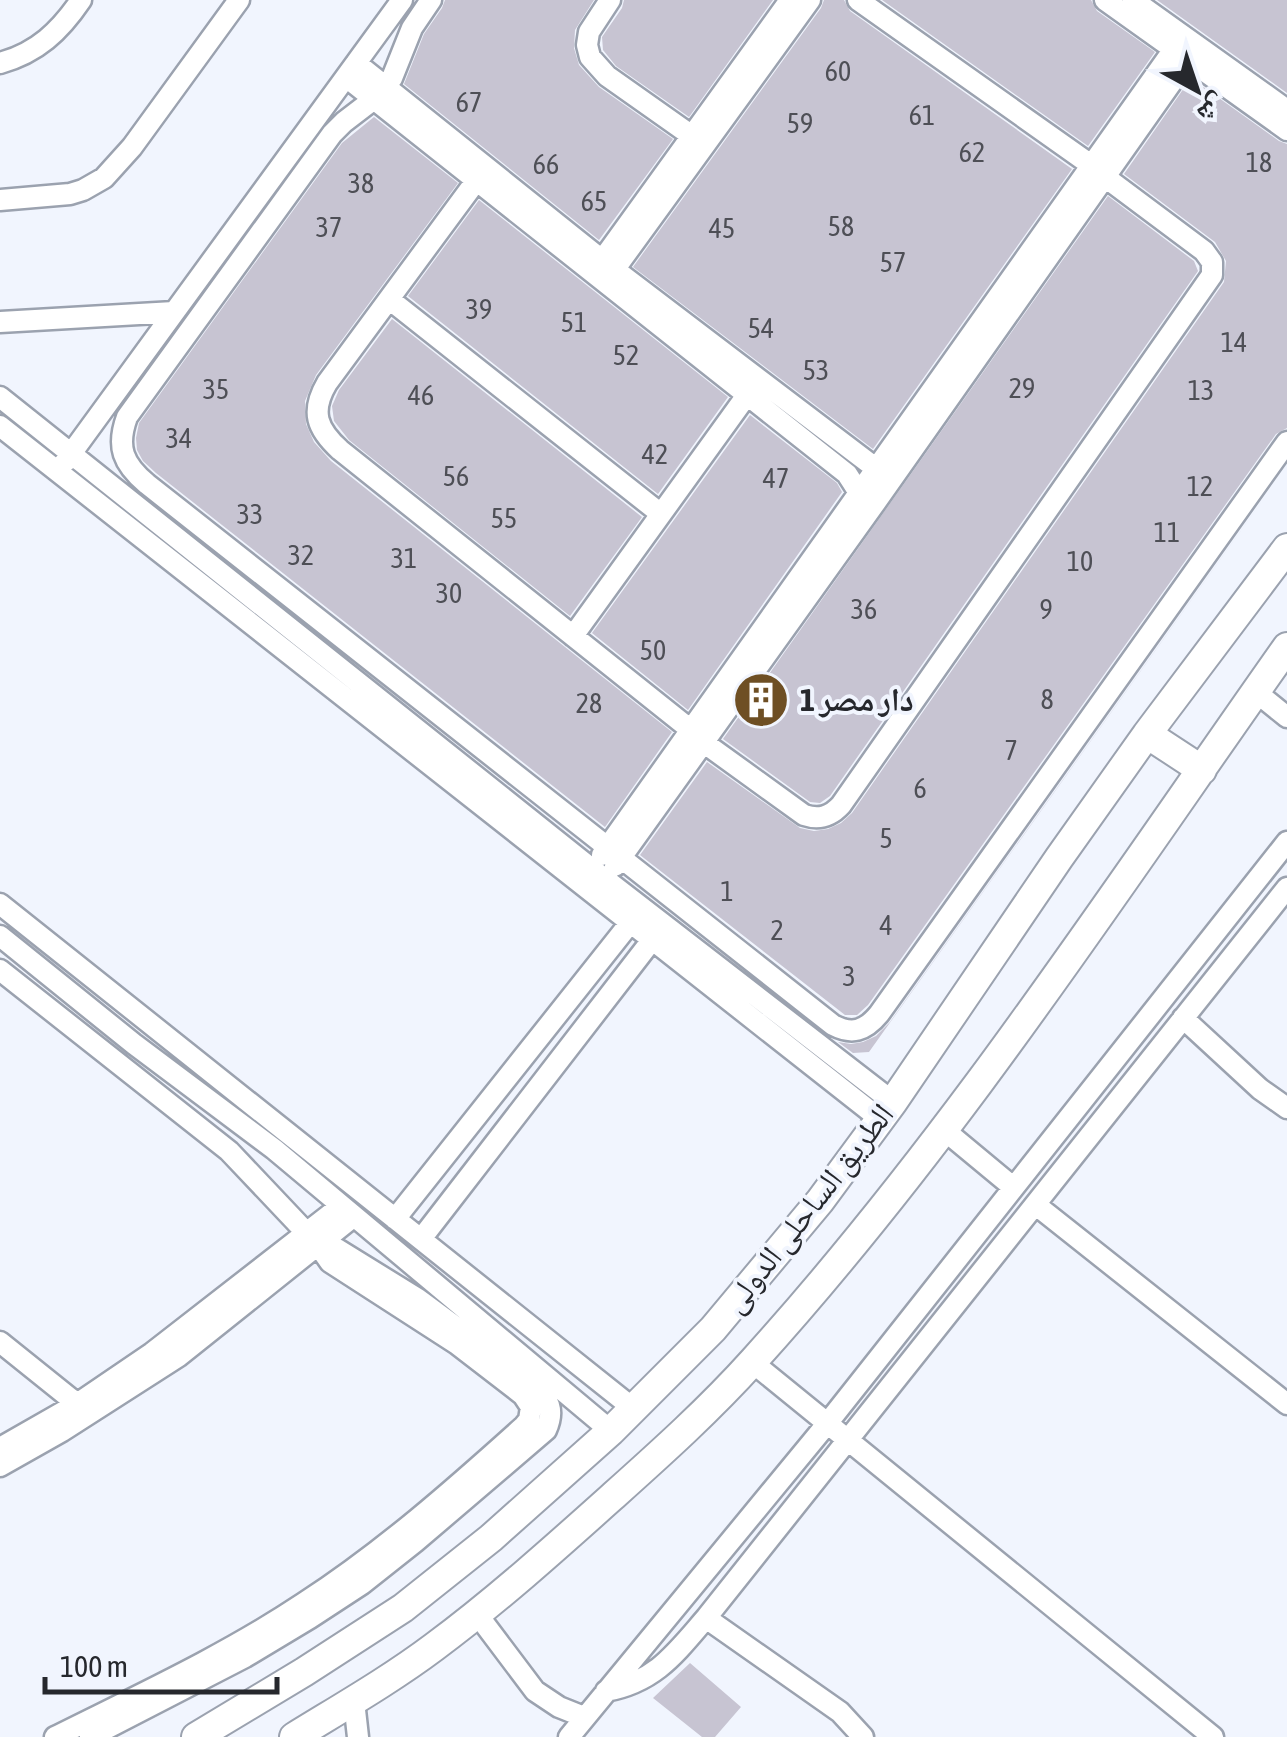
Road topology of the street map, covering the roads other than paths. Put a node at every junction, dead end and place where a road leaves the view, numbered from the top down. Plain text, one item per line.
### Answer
1 (82, 0) edge
2 (239, 0) edge
3 (402, 0) edge
4 (432, 0) edge
5 (610, 0) edge
6 (790, 0) edge
7 (810, 0) edge
8 (858, 0) edge
9 (1105, 0) edge
10 (1133, 0) edge
11 (1181, 54) junction
12 (0, 63) edge
13 (351, 70) junction
14 (379, 93) junction
15 (1287, 110) edge
16 (1287, 130) edge
17 (692, 136) junction
18 (1098, 171) junction
19 (476, 181) junction
20 (0, 200) edge
21 (603, 271) junction
22 (389, 300) junction
23 (174, 312) junction
24 (0, 322) edge
25 (747, 395) junction
26 (0, 396) edge
27 (0, 426) edge
28 (1287, 442) edge
29 (64, 463) junction
30 (883, 474) junction
31 (866, 500) junction
32 (661, 514) junction
33 (1287, 548) edge
34 (573, 636) junction
35 (1287, 647) edge
36 (1256, 692) junction
37 (1287, 717) edge
38 (1148, 734) junction
39 (697, 736) junction
40 (1202, 770) junction
41 (1287, 842) edge
42 (615, 852) junction
43 (599, 875) junction
44 (1287, 888) edge
45 (0, 904) edge
46 (630, 923) junction
47 (0, 936) edge
48 (652, 940) junction
49 (0, 970) edge
50 (1183, 1018) junction
51 (1287, 1108) edge
52 (886, 1110) junction
53 (943, 1128) junction
54 (311, 1151) junction
55 (298, 1169) junction
56 (1015, 1185) junction
57 (1037, 1204) junction
58 (347, 1211) junction
59 (395, 1218) junction
60 (312, 1239) junction
61 (429, 1246) junction
62 (420, 1271) junction
63 (0, 1342) edge
64 (752, 1362) junction
65 (1287, 1404) edge
66 (86, 1407) junction
67 (634, 1408) junction
68 (541, 1412) junction
69 (826, 1425) junction
70 (610, 1432) junction
71 (846, 1441) junction
72 (0, 1448) edge
73 (0, 1466) edge
74 (477, 1614) junction
75 (706, 1618) junction
76 (606, 1691) junction
77 (354, 1701) junction
78 (584, 1718) junction
79 (55, 1737) edge
80 (90, 1737) edge
81 (196, 1737) edge
82 (294, 1737) edge
83 (358, 1737) edge
84 (568, 1737) edge
85 (864, 1737) edge
86 (1213, 1737) edge

1 - 12 street
2 - 20 street
3 - 13 street
4 - 14 street
5 - 17 street
6 - 17 street
7 - 21 street
8 - 18 street
9 - 11 street
10 - 15 street
11 - 16 street
11 - 18 street
13 - 14 street
13 - 23 street
14 - 19 street
14 - 21 street
14 - 42 street
17 - 21 street
18 - 30 street
18 - 39 street
19 - 21 street
19 - 22 street
21 - 25 street
21 - 30 street
22 - 32 street
22 - 34 street
23 - 24 street
23 - 29 street
25 - 31 street
25 - 32 street
26 - 29 street
27 - 29 street
28 - 42 street
29 - 43 street
29 - 46 street
30 - 31 street
31 - 39 street
32 - 34 street
33 - 38 highway, الطريق الساحلى الدولى
34 - 39 street
35 - 36 highway, الطريق الساحلى الدولى
36 - 37 street
36 - 40 highway, الطريق الساحلى الدولى
38 - 40 highway
38 - 52 highway, الطريق الساحلى الدولى
39 - 42 street
40 - 53 highway, الطريق الساحلى الدولى
41 - 56 street
42 - 43 street
43 - 52 street
44 - 50 street
45 - 54 street
46 - 48 street
46 - 59 street
47 - 55 street
48 - 52 street
48 - 61 street
49 - 60 street
50 - 51 street
50 - 57 street
52 - 67 highway, الطريق الساحلى الدولى
53 - 56 street
53 - 64 highway, الطريق الساحلى الدولى
54 - 55 street
54 - 59 street
55 - 58 street
56 - 57 street
56 - 69 street
57 - 65 street
57 - 71 street
58 - 60 street
58 - 62 street
59 - 61 street
60 - 66 street
60 - 68 street
61 - 62 street
61 - 67 street
62 - 70 street
63 - 66 street
64 - 69 street
64 - 74 highway, الطريق الساحلى الدولى
66 - 72 street
66 - 73 street
67 - 70 highway, الطريق الساحلى الدولى
68 - 79 street
68 - 80 street
69 - 71 street
69 - 76 street
70 - 81 highway, الطريق الساحلى الدولى
71 - 75 street
71 - 86 street
74 - 77 highway, الطريق الساحلى الدولى
74 - 78 street
75 - 76 street
75 - 85 street
76 - 78 street
77 - 82 highway, الطريق الساحلى الدولى
77 - 83 street
78 - 84 street

